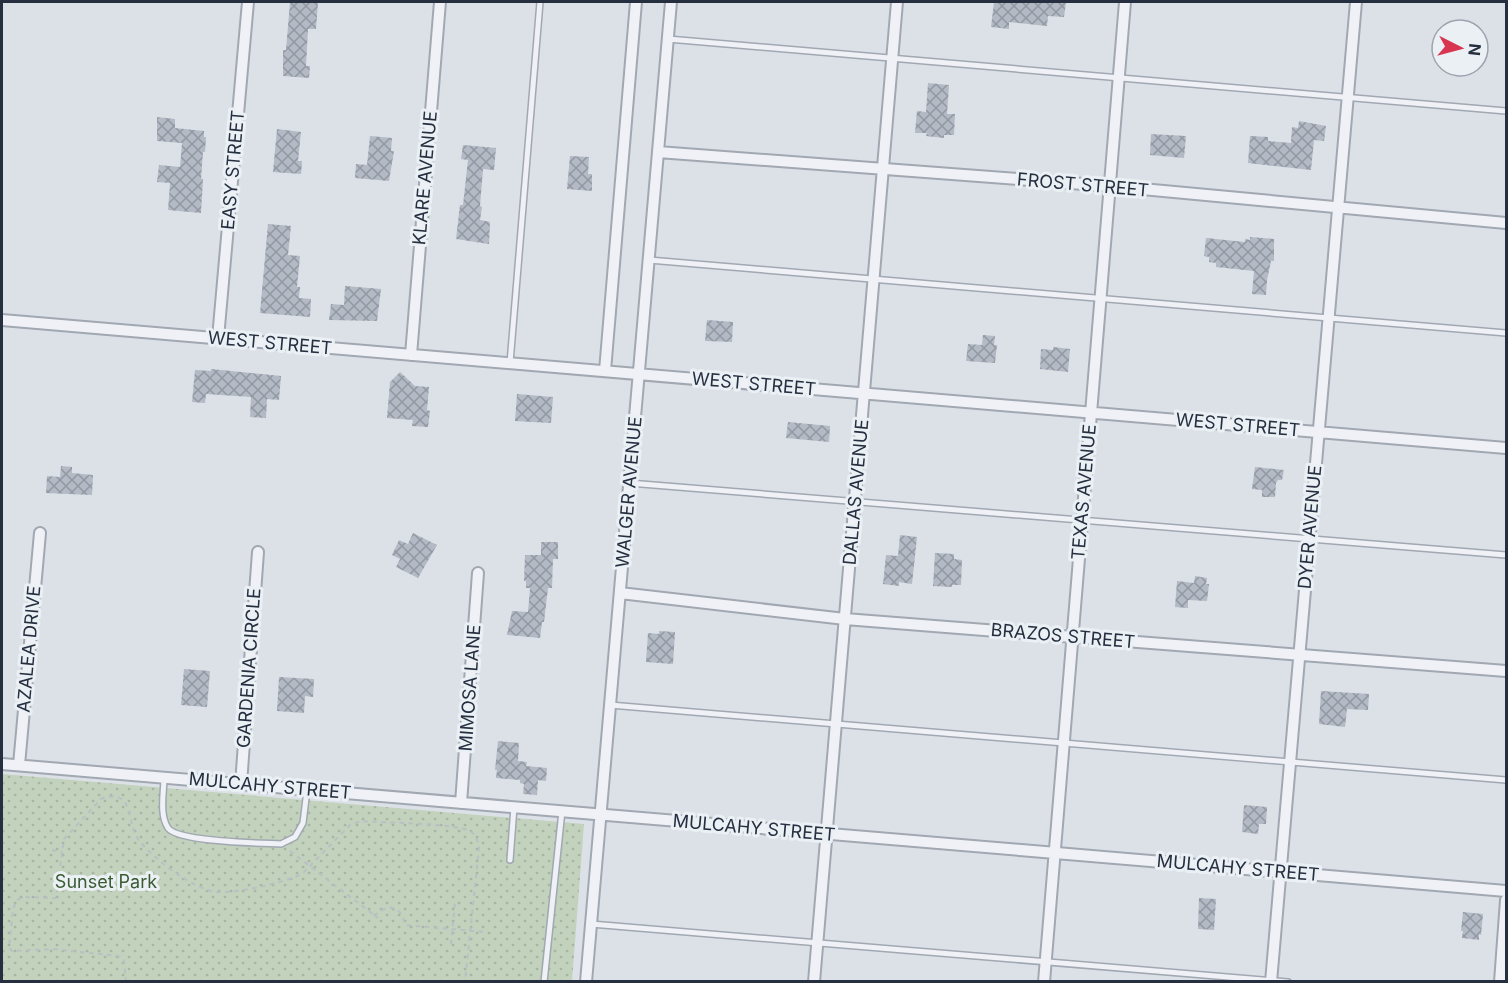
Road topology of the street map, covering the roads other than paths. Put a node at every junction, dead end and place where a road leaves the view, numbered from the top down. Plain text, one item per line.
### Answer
1 (248, 2) edge
2 (440, 2) edge
3 (540, 2) edge
4 (636, 2) edge
5 (671, 2) edge
6 (897, 2) edge
7 (1125, 2) edge
8 (1356, 2) edge
9 (668, 39) junction
10 (892, 58) junction
11 (1119, 77) junction
12 (1347, 98) junction
13 (1506, 111) edge
14 (658, 152) junction
15 (883, 170) junction
16 (1110, 186) junction
17 (1337, 208) junction
18 (1506, 223) edge
19 (649, 260) junction
20 (874, 279) junction
21 (1100, 299) junction
22 (1328, 318) junction
23 (2, 320) edge
24 (1506, 333) edge
25 (218, 338) junction
26 (411, 354) junction
27 (510, 363) junction
28 (605, 371) junction
29 (639, 374) junction
30 (864, 393) junction
31 (1091, 412) junction
32 (1318, 432) junction
33 (1506, 448) edge
34 (629, 483) junction
35 (855, 502) junction
36 (1082, 520) junction
37 (39, 533) dead end
38 (1309, 539) junction
39 (258, 552) dead end
40 (1506, 555) edge
41 (478, 573) dead end
42 (620, 593) junction
43 (845, 619) junction
44 (1072, 637) junction
45 (1299, 655) junction
46 (1506, 671) edge
47 (610, 705) junction
48 (836, 725) junction
49 (1063, 744) junction
50 (1289, 762) junction
51 (2, 764) edge
52 (19, 765) junction
53 (164, 777) junction
54 (1506, 780) edge
55 (241, 784) junction
56 (307, 790) junction
57 (461, 803) junction
58 (514, 807) junction
59 (562, 811) junction
60 (601, 815) junction
61 (827, 834) junction
62 (1054, 853) junction
63 (510, 860) dead end
64 (1280, 872) junction
65 (1506, 891) edge
66 (1506, 900) edge
67 (591, 924) junction
68 (818, 943) junction
69 (1045, 962) junction
70 (544, 981) edge
71 (586, 981) edge
72 (814, 981) edge
73 (1044, 981) edge
74 (1271, 981) edge
75 (1288, 981) edge
76 (1500, 981) edge

1 - 25 street, EASY STREET
2 - 26 street, KLARE AVENUE
3 - 27 lane
4 - 28 street
5 - 9 street, WALGER AVENUE
6 - 10 street, DALLAS AVENUE
7 - 11 street, TEXAS AVENUE
8 - 12 street, DYER AVENUE
9 - 10 lane
9 - 14 street, WALGER AVENUE
10 - 11 lane
10 - 15 street, DALLAS AVENUE
11 - 12 lane
11 - 16 street, TEXAS AVENUE
12 - 13 lane
12 - 17 street, DYER AVENUE
14 - 15 street, FROST STREET
14 - 19 street, WALGER AVENUE
15 - 16 street, FROST STREET
15 - 20 street, DALLAS AVENUE
16 - 17 street, FROST STREET
16 - 21 street, TEXAS AVENUE
17 - 18 street, FROST STREET
17 - 22 street, DYER AVENUE
19 - 20 lane
19 - 29 street, WALGER AVENUE
20 - 21 lane
20 - 30 street, DALLAS AVENUE
21 - 22 lane
21 - 31 street, TEXAS AVENUE
22 - 24 lane
22 - 32 street, DYER AVENUE
23 - 25 street, WEST STREET
25 - 26 street, WEST STREET
26 - 27 street, WEST STREET
27 - 28 street, WEST STREET
28 - 29 street, WEST STREET
29 - 30 street, WEST STREET
29 - 34 street, WALGER AVENUE
30 - 31 street, WEST STREET
30 - 35 street, DALLAS AVENUE
31 - 32 street, WEST STREET
31 - 36 street, TEXAS AVENUE
32 - 33 street, WEST STREET
32 - 38 street, DYER AVENUE
34 - 35 lane
34 - 42 street, WALGER AVENUE
35 - 36 lane
35 - 43 street, DALLAS AVENUE
36 - 38 lane
36 - 44 street, TEXAS AVENUE
37 - 52 street, AZALEA DRIVE
38 - 40 lane
38 - 45 street, DYER AVENUE
39 - 55 street, GARDENIA CIRCLE
41 - 57 street, MIMOSA LANE
42 - 43 street, BRAZOS STREET
42 - 47 street, WALGER AVENUE
43 - 44 street, BRAZOS STREET
43 - 48 street, DALLAS AVENUE
44 - 45 street, BRAZOS STREET
44 - 49 street, TEXAS AVENUE
45 - 46 street, BRAZOS STREET
45 - 50 street, DYER AVENUE
47 - 48 lane
47 - 60 street, WALGER AVENUE
48 - 49 lane
48 - 61 street, DALLAS AVENUE
49 - 50 lane
49 - 62 street, TEXAS AVENUE
50 - 54 lane
50 - 64 street, DYER AVENUE
51 - 52 street, MULCAHY STREET
52 - 53 street, MULCAHY STREET
53 - 55 street, MULCAHY STREET
53 - 56 lane
55 - 56 street, MULCAHY STREET
56 - 57 street, MULCAHY STREET
57 - 58 street, MULCAHY STREET
58 - 59 street, MULCAHY STREET
58 - 63 lane
59 - 60 street, MULCAHY STREET
59 - 70 lane
60 - 61 street, MULCAHY STREET
60 - 67 street, WALGER AVENUE
61 - 62 street, MULCAHY STREET
61 - 68 street, DALLAS AVENUE
62 - 64 street, MULCAHY STREET
62 - 69 street, TEXAS AVENUE
64 - 65 street, MULCAHY STREET
64 - 74 street, DYER AVENUE
66 - 76 street
67 - 68 lane
67 - 71 street, WALGER AVENUE
68 - 69 lane
68 - 72 street, DALLAS AVENUE
69 - 73 street, TEXAS AVENUE
69 - 74 lane
74 - 75 lane

